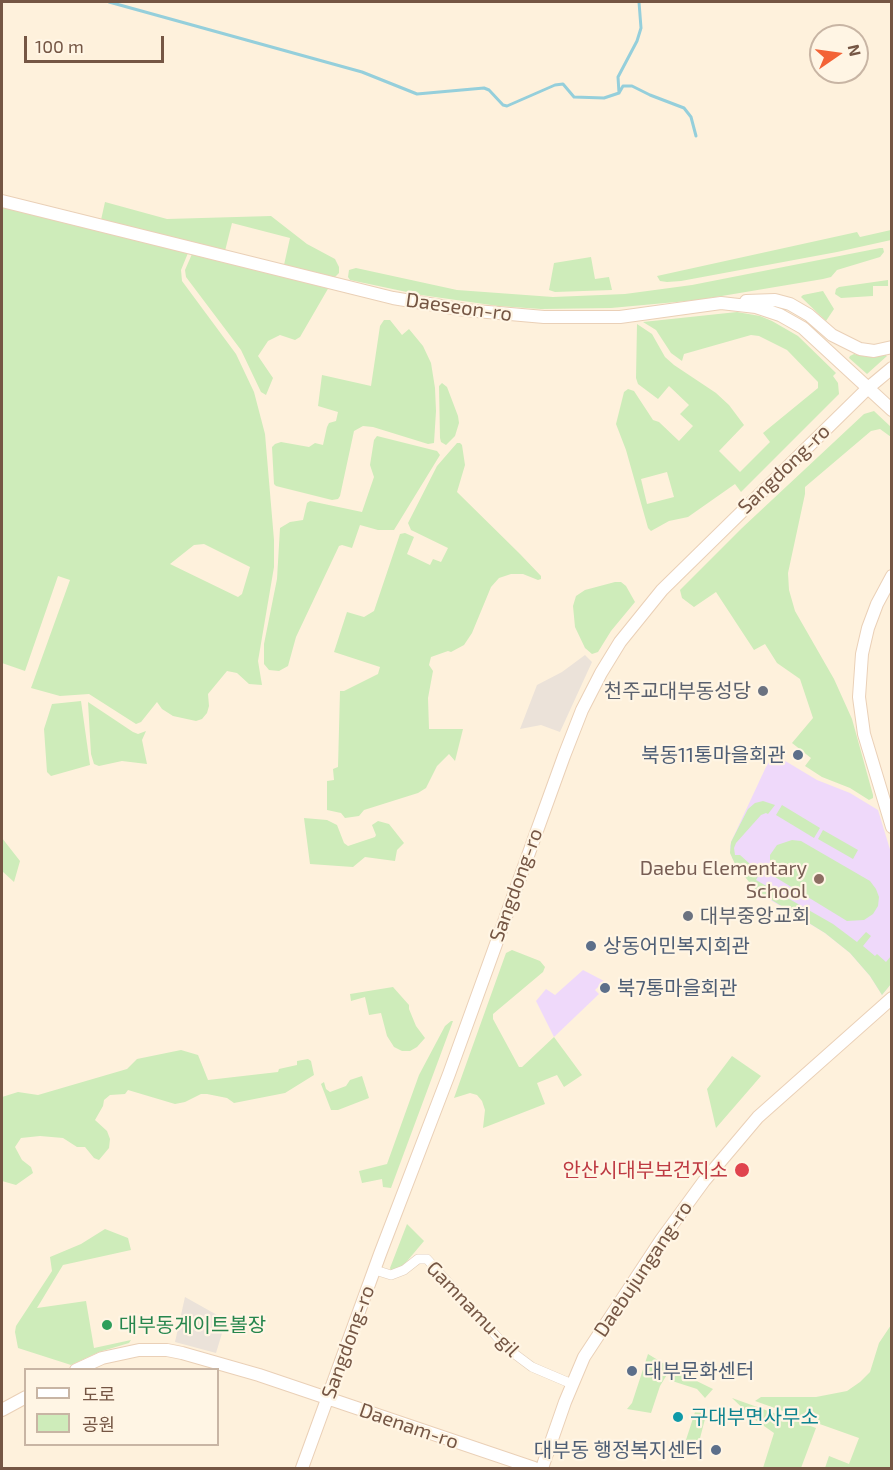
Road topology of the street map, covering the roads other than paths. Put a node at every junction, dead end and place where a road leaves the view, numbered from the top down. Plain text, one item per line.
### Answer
1 (2, 201) edge
2 (721, 303) junction
3 (891, 347) edge
4 (891, 368) edge
5 (868, 388) junction
6 (891, 410) edge
7 (891, 576) edge
8 (891, 827) edge
9 (891, 998) edge
10 (375, 1270) junction
11 (80, 1368) edge
12 (572, 1384) junction
13 (24, 1398) edge
14 (327, 1399) junction
15 (2, 1410) edge
16 (302, 1468) edge
17 (534, 1468) edge
18 (542, 1468) edge

1 - 2 street, Daeseon-ro
2 - 3 street
2 - 5 street, Daeseon-ro
4 - 5 street
5 - 6 street
5 - 10 street, Sangdong-ro
7 - 8 street
9 - 12 street, Daebujungang-ro
10 - 12 street, Gamnamu-gil
10 - 14 street, Sangdong-ro
11 - 14 street, Daenam-ro
12 - 18 street, Daebujungang-ro
13 - 15 street
14 - 16 street, Sangdong-ro
14 - 17 street, Daenam-ro

